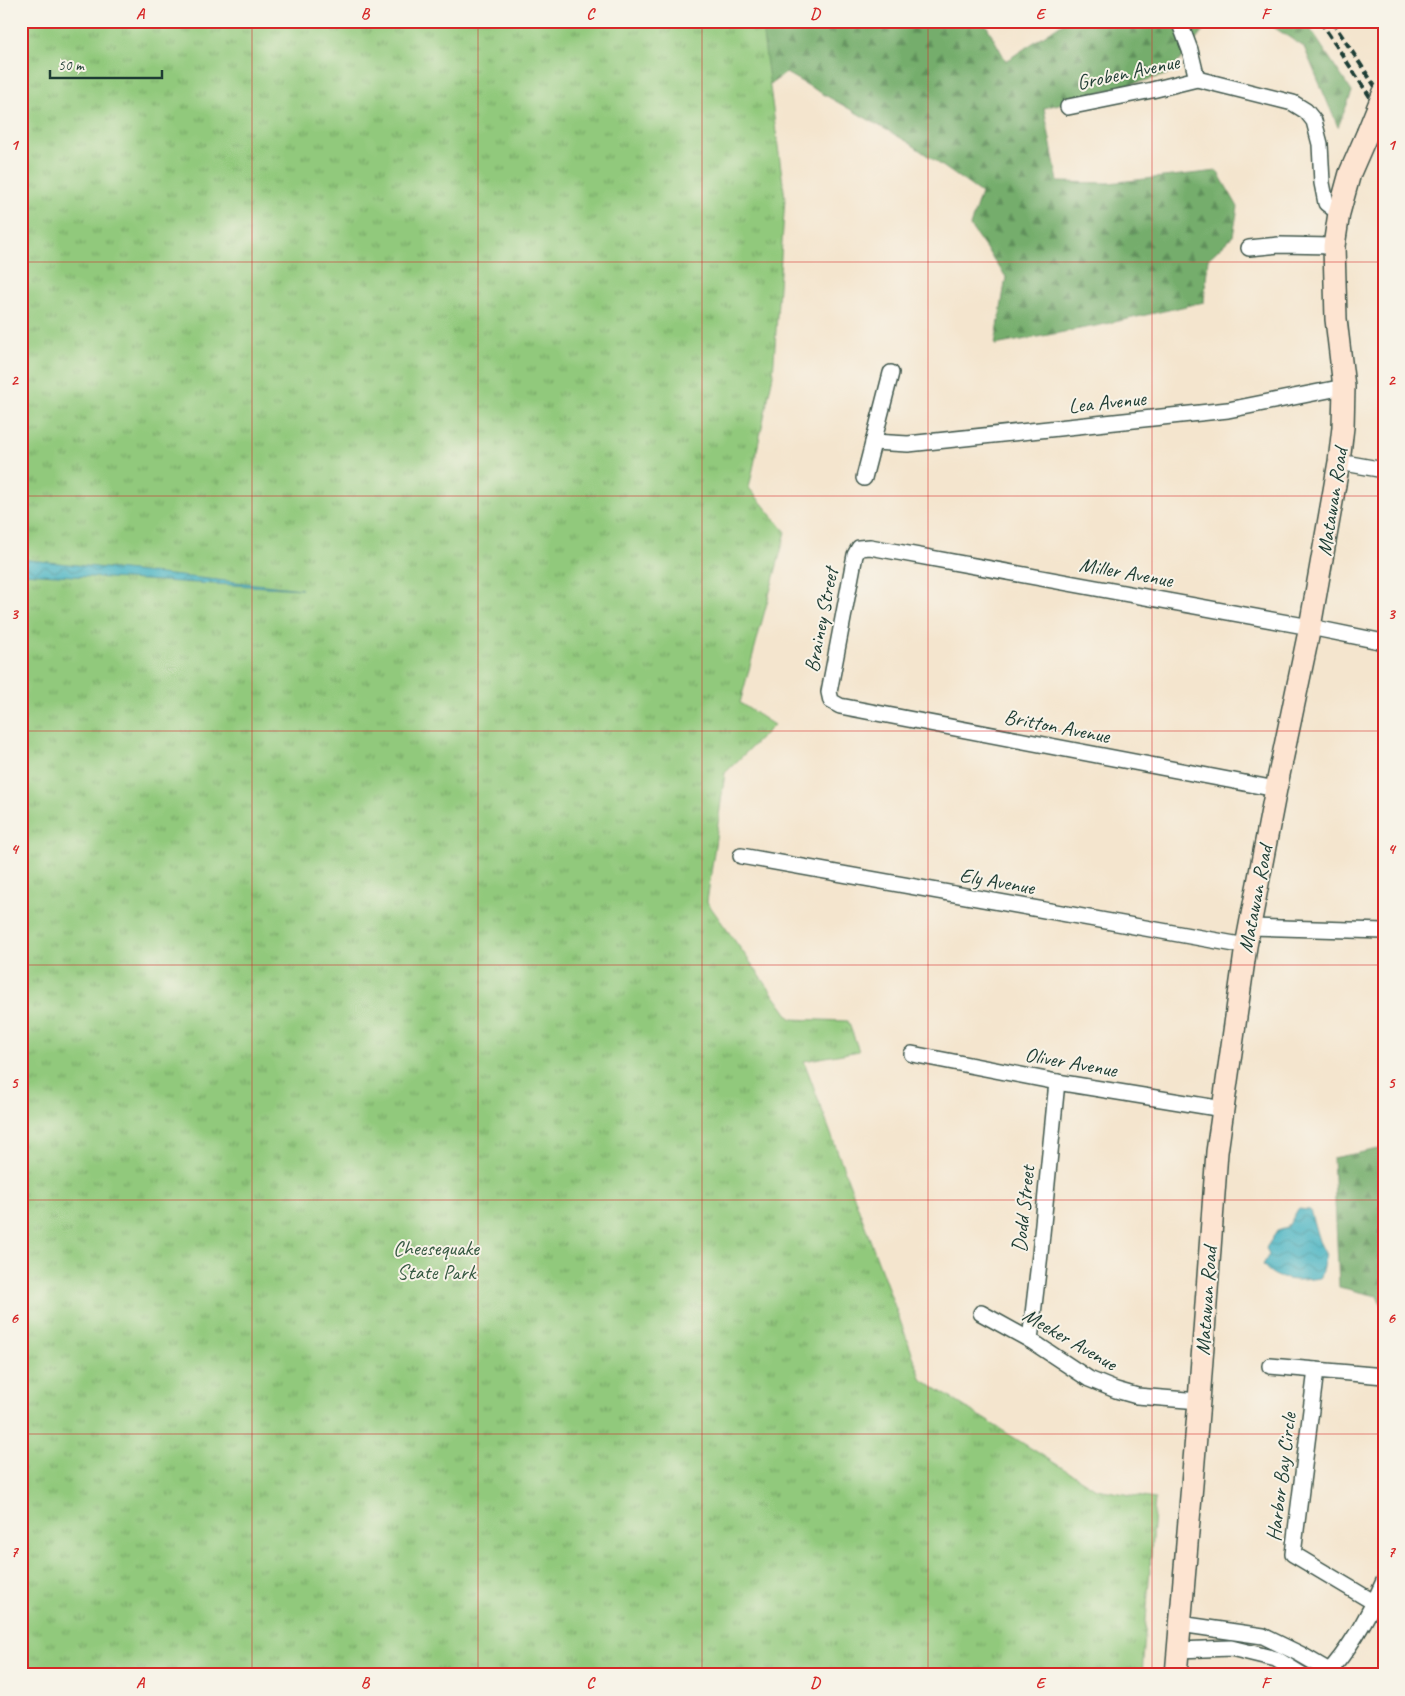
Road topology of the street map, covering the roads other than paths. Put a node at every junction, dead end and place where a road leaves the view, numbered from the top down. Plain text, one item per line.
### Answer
1 (1179, 21) edge
2 (1197, 78) junction
3 (1384, 92) edge
4 (1068, 107) dead end
5 (1339, 213) junction
6 (1334, 246) junction
7 (1249, 248) dead end
8 (891, 373) dead end
9 (1344, 387) junction
10 (873, 442) junction
11 (1339, 462) junction
12 (1384, 470) edge
13 (864, 478) dead end
14 (859, 548) joint
15 (1310, 627) junction
16 (1384, 642) edge
17 (831, 701) joint
18 (1276, 789) junction
19 (741, 856) dead end
20 (1384, 930) edge
21 (1248, 936) junction
22 (912, 1054) dead end
23 (1057, 1082) junction
24 (1223, 1109) junction
25 (981, 1313) dead end
26 (1030, 1340) junction
27 (1270, 1366) dead end
28 (1316, 1370) junction
29 (1384, 1376) edge
30 (1199, 1401) junction
31 (1384, 1581) edge
32 (1374, 1603) junction
33 (1180, 1624) junction
34 (1178, 1650) junction
35 (1331, 1673) edge
36 (1176, 1675) edge
37 (1302, 1675) edge

1 - 2 street, Groben Avenue
2 - 4 street, Groben Avenue
2 - 5 street
3 - 5 main road, Matawan Road, bridge
5 - 6 main road, Matawan Road
6 - 7 street
6 - 9 main road, Matawan Road
8 - 10 street
9 - 10 street, Lea Avenue
9 - 11 main road, Matawan Road
10 - 13 street
11 - 12 street
11 - 15 main road, Matawan Road
14 - 15 street, Miller Avenue
14 - 17 street, Brainey Street
15 - 16 street, Miller Avenue
15 - 18 main road, Matawan Road
17 - 18 street, Britton Avenue
18 - 21 main road, Matawan Road
19 - 21 street, Ely Avenue
20 - 21 street, Ely Avenue
21 - 24 main road, Matawan Road
22 - 23 street, Oliver Avenue
23 - 24 street, Oliver Avenue
23 - 26 street, Dodd Street
24 - 30 main road, Matawan Road
25 - 26 street, Meeker Avenue
26 - 30 street, Meeker Avenue
27 - 28 street
28 - 29 street
28 - 32 street, Harbor Bay Circle
30 - 33 main road, Matawan Road
31 - 32 street
32 - 35 street
33 - 34 main road, Matawan Road
33 - 35 street
34 - 36 main road, Matawan Road
34 - 37 street

